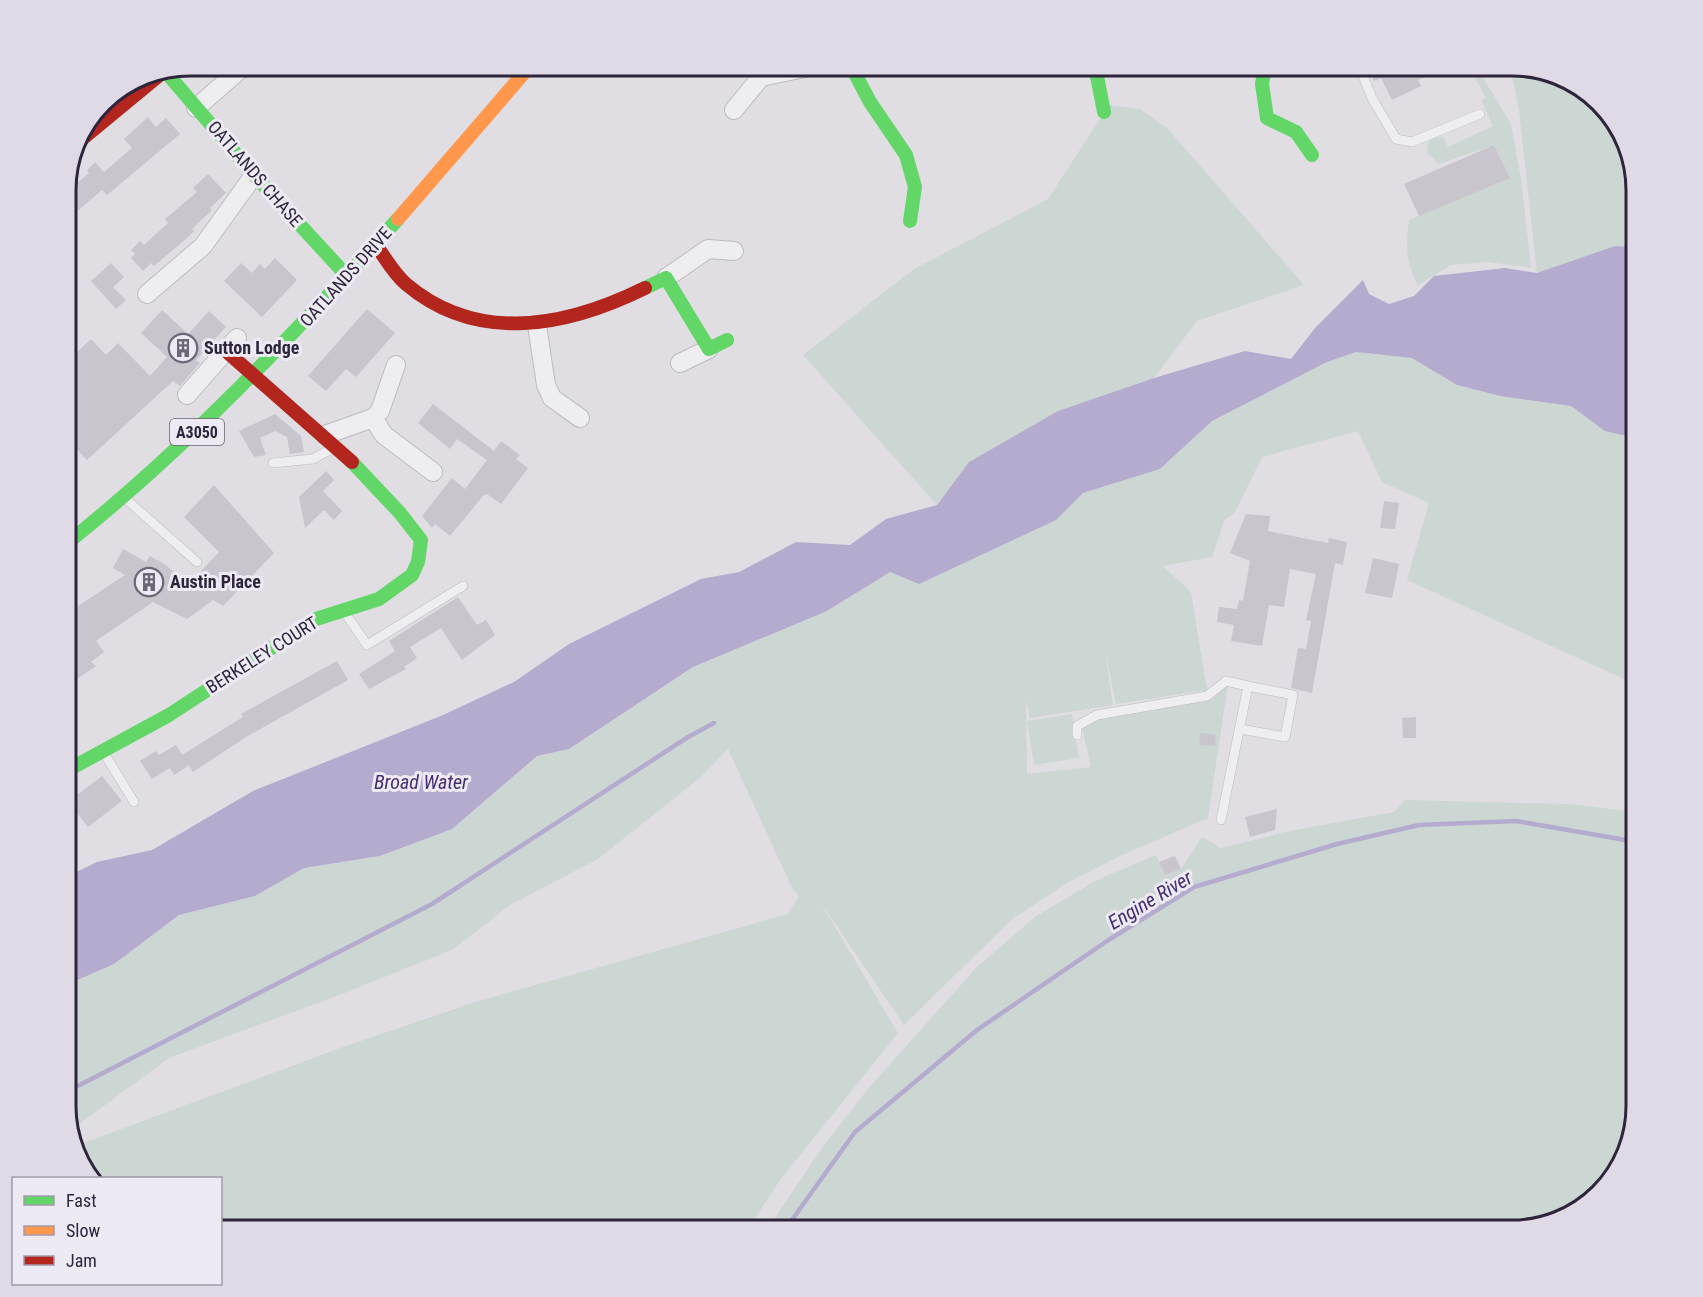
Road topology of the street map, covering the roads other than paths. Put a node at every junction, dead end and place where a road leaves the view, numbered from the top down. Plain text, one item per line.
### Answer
1 (857, 76) edge
2 (1097, 76) edge
3 (1263, 76) edge
4 (1363, 76) edge
5 (231, 77) edge
6 (521, 77) edge
7 (763, 77) edge
8 (171, 79) edge
9 (146, 86) edge
10 (196, 108) junction
11 (734, 110) dead end
12 (1104, 112) dead end
13 (1480, 114) dead end
14 (96, 127) edge
15 (1312, 155) dead end
16 (254, 175) junction
17 (910, 221) dead end
18 (375, 244) junction
19 (734, 251) dead end
20 (347, 276) junction
21 (666, 278) junction
22 (142, 290) dead end
23 (537, 325) junction
24 (727, 340) dead end
25 (231, 345) joint
26 (708, 349) junction
27 (680, 363) dead end
28 (396, 365) dead end
29 (253, 376) junction
30 (187, 395) dead end
31 (373, 418) junction
32 (580, 418) dead end
33 (331, 441) junction
34 (273, 463) dead end
35 (433, 472) dead end
36 (126, 499) junction
37 (77, 536) edge
38 (197, 562) dead end
39 (463, 586) dead end
40 (342, 609) junction
41 (1248, 686) junction
42 (1240, 729) junction
43 (1077, 735) dead end
44 (103, 751) junction
45 (77, 765) edge
46 (135, 802) dead end
47 (1221, 820) dead end

1 - 17 street
2 - 12 street
3 - 15 street
4 - 13 lane
5 - 10 street
6 - 18 street, OATLANDS DRIVE / A3050
7 - 11 street
8 - 10 street, OATLANDS CHASE
9 - 14 street
10 - 16 street, OATLANDS CHASE
16 - 20 street, OATLANDS CHASE
16 - 22 street
18 - 20 street, OATLANDS DRIVE / A3050
18 - 23 street
19 - 21 street
20 - 29 street, OATLANDS DRIVE / A3050
21 - 23 street
21 - 26 street
23 - 32 street
24 - 26 street
25 - 29 street, BERKELEY COURT
25 - 30 street
26 - 27 street
28 - 31 street
29 - 33 street, BERKELEY COURT
29 - 36 street, OATLANDS DRIVE / A3050
31 - 33 street
31 - 35 street
33 - 34 lane
33 - 40 street, BERKELEY COURT
36 - 37 street, OATLANDS DRIVE / A3050
36 - 38 lane
39 - 40 lane
40 - 44 street, BERKELEY COURT
41 - 42 lane
41 - 42 lane
41 - 43 lane
42 - 47 lane
44 - 45 street, BERKELEY COURT
44 - 46 lane

